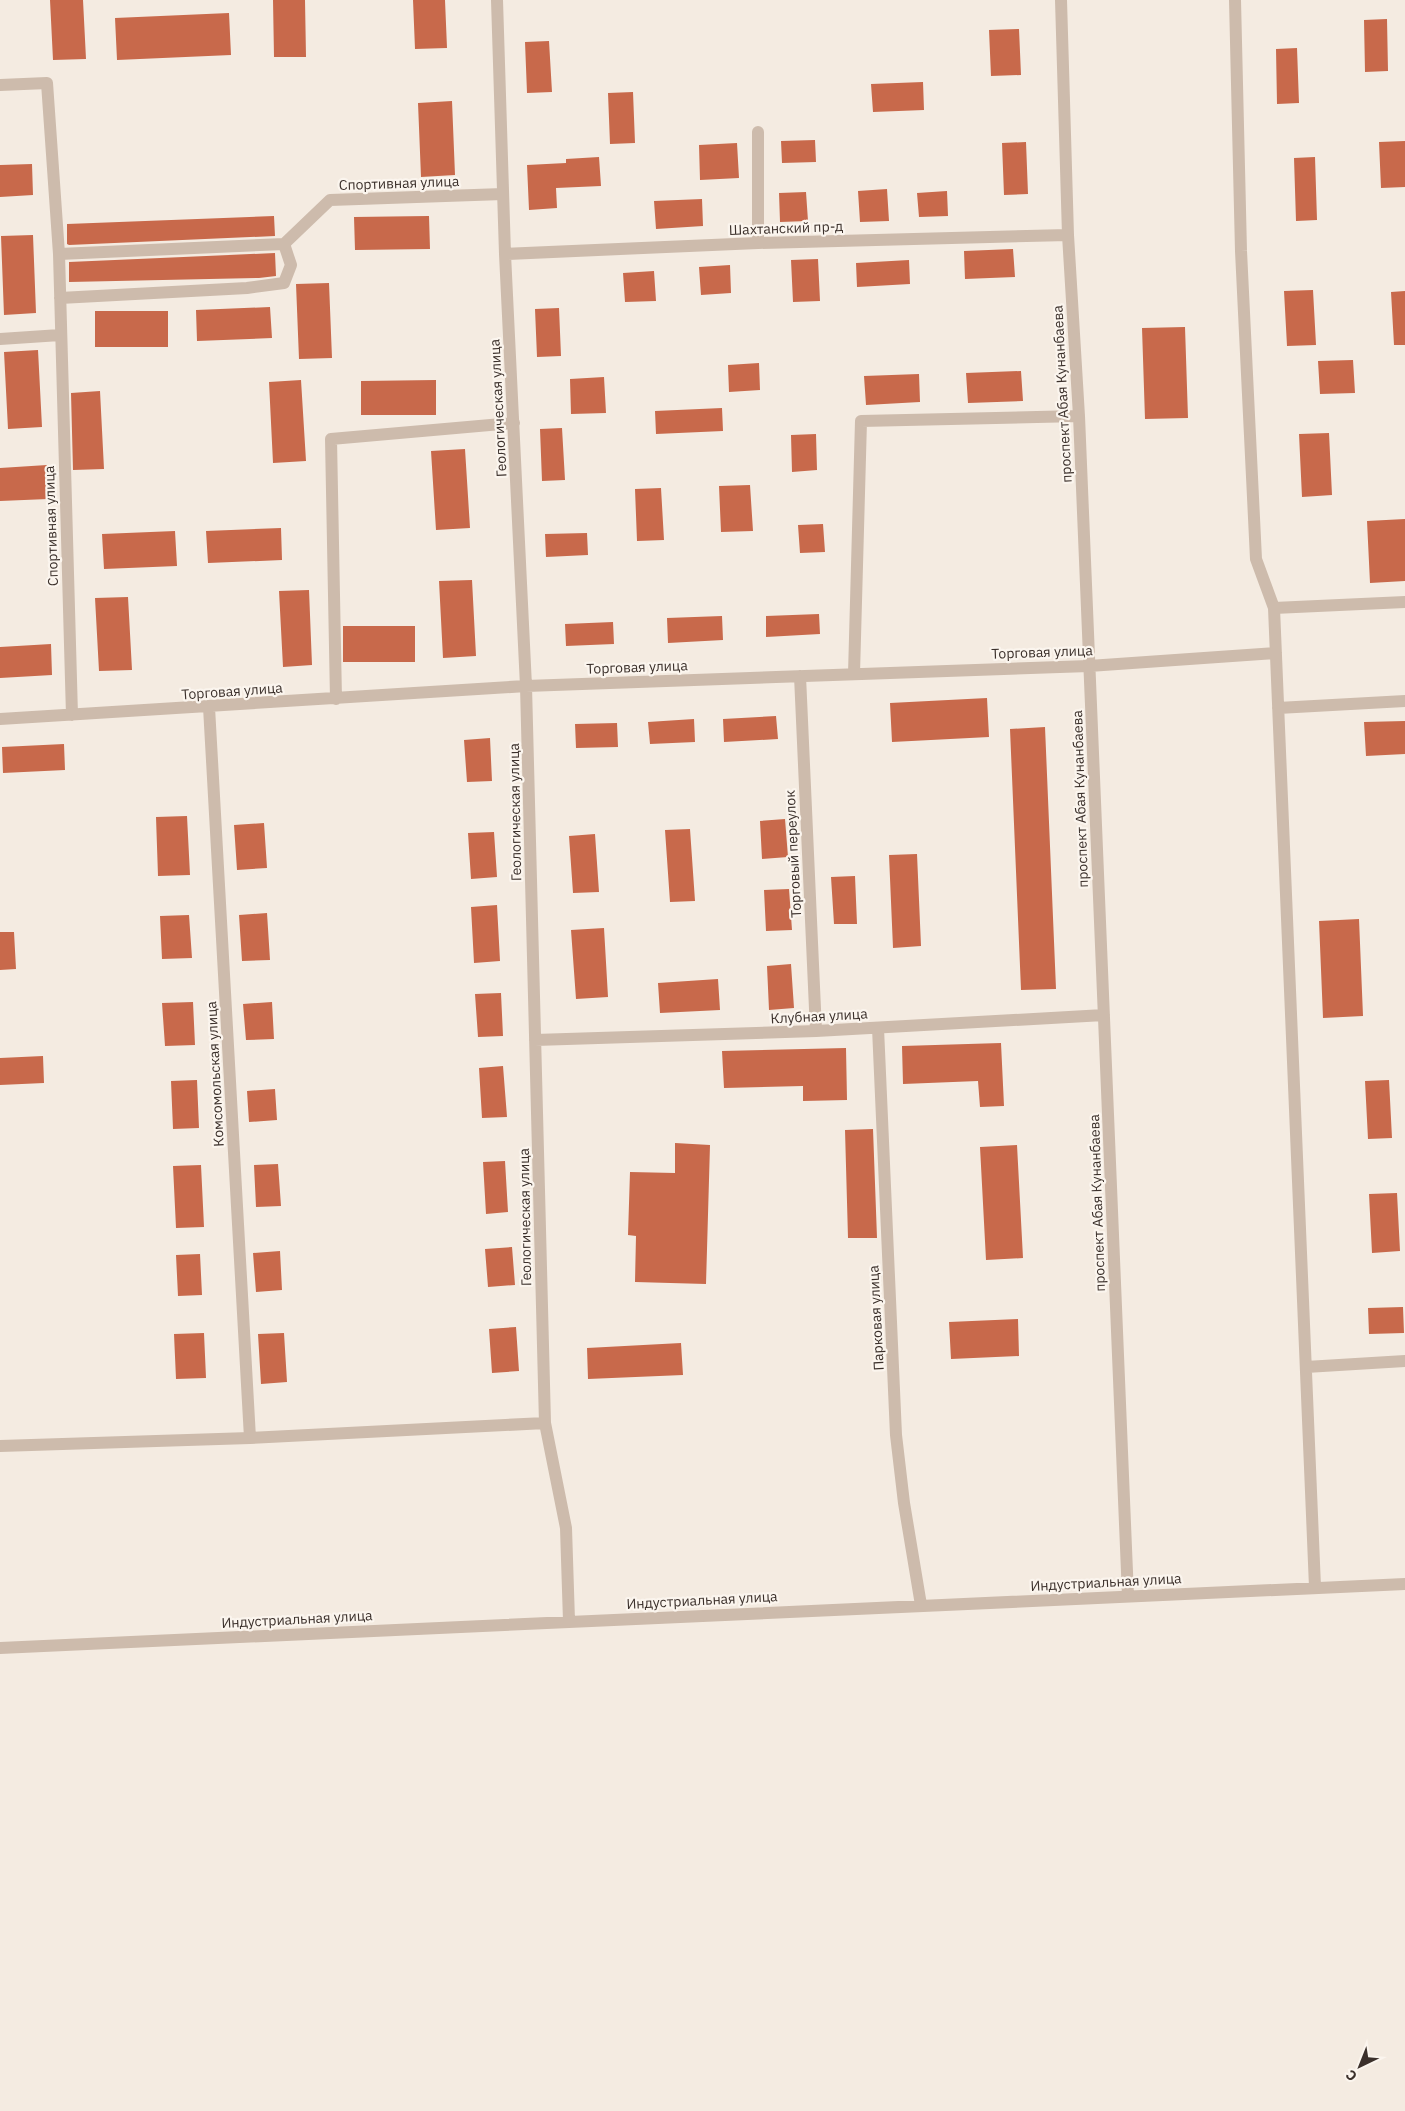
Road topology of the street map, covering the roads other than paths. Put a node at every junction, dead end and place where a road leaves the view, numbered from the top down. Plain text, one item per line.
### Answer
1 (497, 0) edge
2 (1060, 0) edge
3 (1235, 0) edge
4 (0, 85) edge
5 (758, 132) dead end
6 (503, 194) junction
7 (1068, 235) junction
8 (284, 244) junction
9 (758, 244) junction
10 (60, 254) junction
11 (505, 254) junction
12 (60, 298) junction
13 (60, 335) junction
14 (0, 339) edge
15 (1079, 416) junction
16 (514, 423) junction
17 (1405, 602) edge
18 (1274, 608) junction
19 (1276, 653) junction
20 (1089, 666) junction
21 (854, 674) junction
22 (800, 676) junction
23 (526, 686) junction
24 (336, 699) junction
25 (1405, 701) edge
26 (209, 708) junction
27 (1278, 708) junction
28 (72, 715) junction
29 (0, 719) edge
30 (1104, 1015) junction
31 (878, 1028) junction
32 (816, 1031) junction
33 (535, 1040) junction
34 (1405, 1362) edge
35 (1306, 1367) junction
36 (545, 1423) junction
37 (250, 1438) junction
38 (0, 1446) edge
39 (1405, 1584) edge
40 (1315, 1587) junction
41 (1128, 1596) junction
42 (921, 1605) junction
43 (569, 1621) junction
44 (0, 1648) edge

1 - 6 street, Геологическая улица
2 - 7 street, проспект Абая Кунанбаева
3 - 18 street
4 - 10 street, Спортивная улица
5 - 9 street
6 - 8 street, Спортивная улица
6 - 11 street, Геологическая улица
7 - 9 street, Шахтанский пр-д
7 - 15 street, проспект Абая Кунанбаева
8 - 10 street
8 - 12 street
9 - 11 street, Шахтанский пр-д
10 - 12 street, Спортивная улица
11 - 16 street, Геологическая улица
12 - 13 street, Спортивная улица
13 - 14 street
13 - 28 street, Спортивная улица
15 - 20 street, проспект Абая Кунанбаева
15 - 21 street
16 - 23 street, Геологическая улица
16 - 24 street
17 - 18 street
18 - 19 street
19 - 20 street, Торговая улица
19 - 27 street
20 - 21 street, Торговая улица
20 - 30 street, проспект Абая Кунанбаева
21 - 22 street, Торговая улица
22 - 23 street, Торговая улица
22 - 32 street, Торговый переулок
23 - 24 street, Торговая улица
23 - 33 street, Геологическая улица
24 - 26 street, Торговая улица
25 - 27 street
26 - 28 street, Торговая улица
26 - 37 street, Комсомольская улица
27 - 35 street
28 - 29 street, Торговая улица
30 - 31 street, Клубная улица
30 - 41 street, проспект Абая Кунанбаева
31 - 32 street, Клубная улица
31 - 42 street, Парковая улица
32 - 33 street, Клубная улица
33 - 36 street, Геологическая улица
34 - 35 street
35 - 40 street
36 - 37 street
36 - 43 street, Геологическая улица
37 - 38 street
39 - 40 street, Индустриальная улица
40 - 41 street, Индустриальная улица
41 - 42 street, Индустриальная улица
42 - 43 street, Индустриальная улица
43 - 44 street, Индустриальная улица

